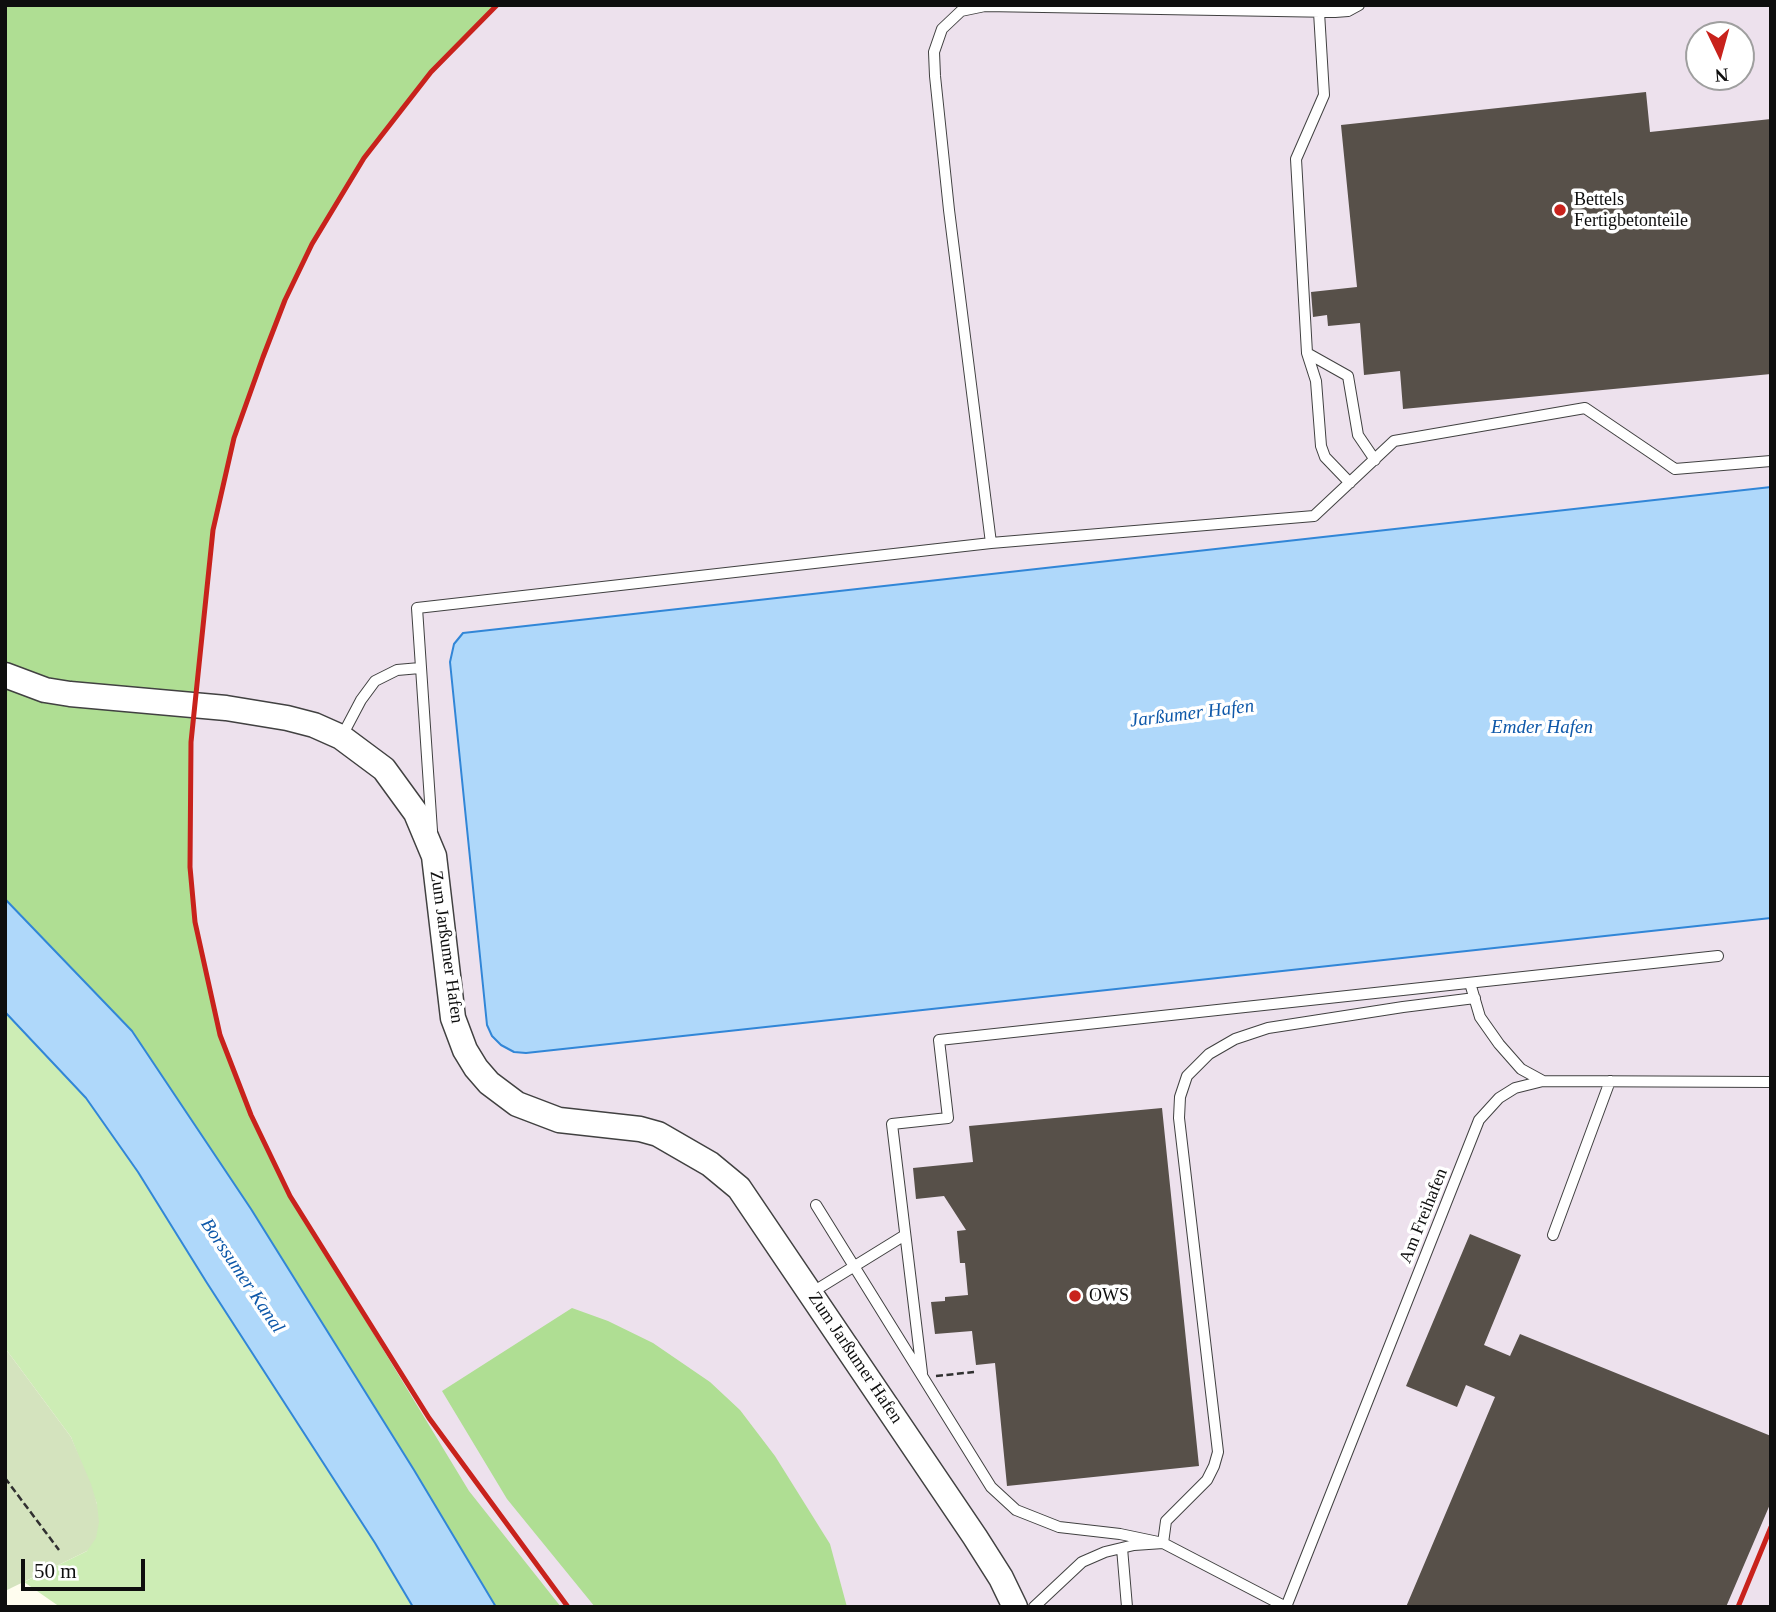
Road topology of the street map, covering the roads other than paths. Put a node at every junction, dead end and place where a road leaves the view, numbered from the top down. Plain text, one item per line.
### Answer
1 (1359, 5) edge
2 (1319, 12) junction
3 (1307, 353) junction
4 (1375, 460) junction
5 (1771, 461) edge
6 (1350, 483) junction
7 (990, 543) junction
8 (420, 668) junction
9 (5, 674) edge
10 (341, 737) junction
11 (434, 856) junction
12 (1718, 956) dead end
13 (1470, 983) junction
14 (1475, 998) junction
15 (1543, 1081) junction
16 (1610, 1081) junction
17 (1771, 1082) edge
18 (816, 1205) dead end
19 (1553, 1235) dead end
20 (905, 1236) junction
21 (854, 1266) junction
22 (811, 1293) junction
23 (923, 1377) junction
24 (1163, 1543) junction
25 (1122, 1548) junction
26 (1015, 1607) edge
27 (1034, 1607) edge
28 (1127, 1607) edge
29 (1286, 1607) edge

1 - 2 lane
2 - 3 lane
2 - 7 lane
3 - 4 lane
3 - 6 lane
4 - 5 lane
4 - 6 lane
6 - 7 lane
7 - 8 lane
8 - 10 lane
8 - 11 lane
9 - 10 street, Zum Jarßumer Hafen
10 - 11 street, Zum Jarßumer Hafen
11 - 22 street, Zum Jarßumer Hafen
12 - 13 lane
13 - 14 lane
13 - 20 lane
14 - 15 lane
14 - 24 lane
15 - 16 lane, Am Freihafen
15 - 29 lane, Am Freihafen
16 - 17 lane, Am Freihafen
16 - 19 lane
18 - 21 lane
20 - 21 lane
20 - 23 lane
21 - 22 lane
21 - 23 lane
22 - 26 street, Zum Jarßumer Hafen
23 - 24 lane
24 - 25 lane
24 - 29 lane
25 - 27 lane
25 - 28 lane

